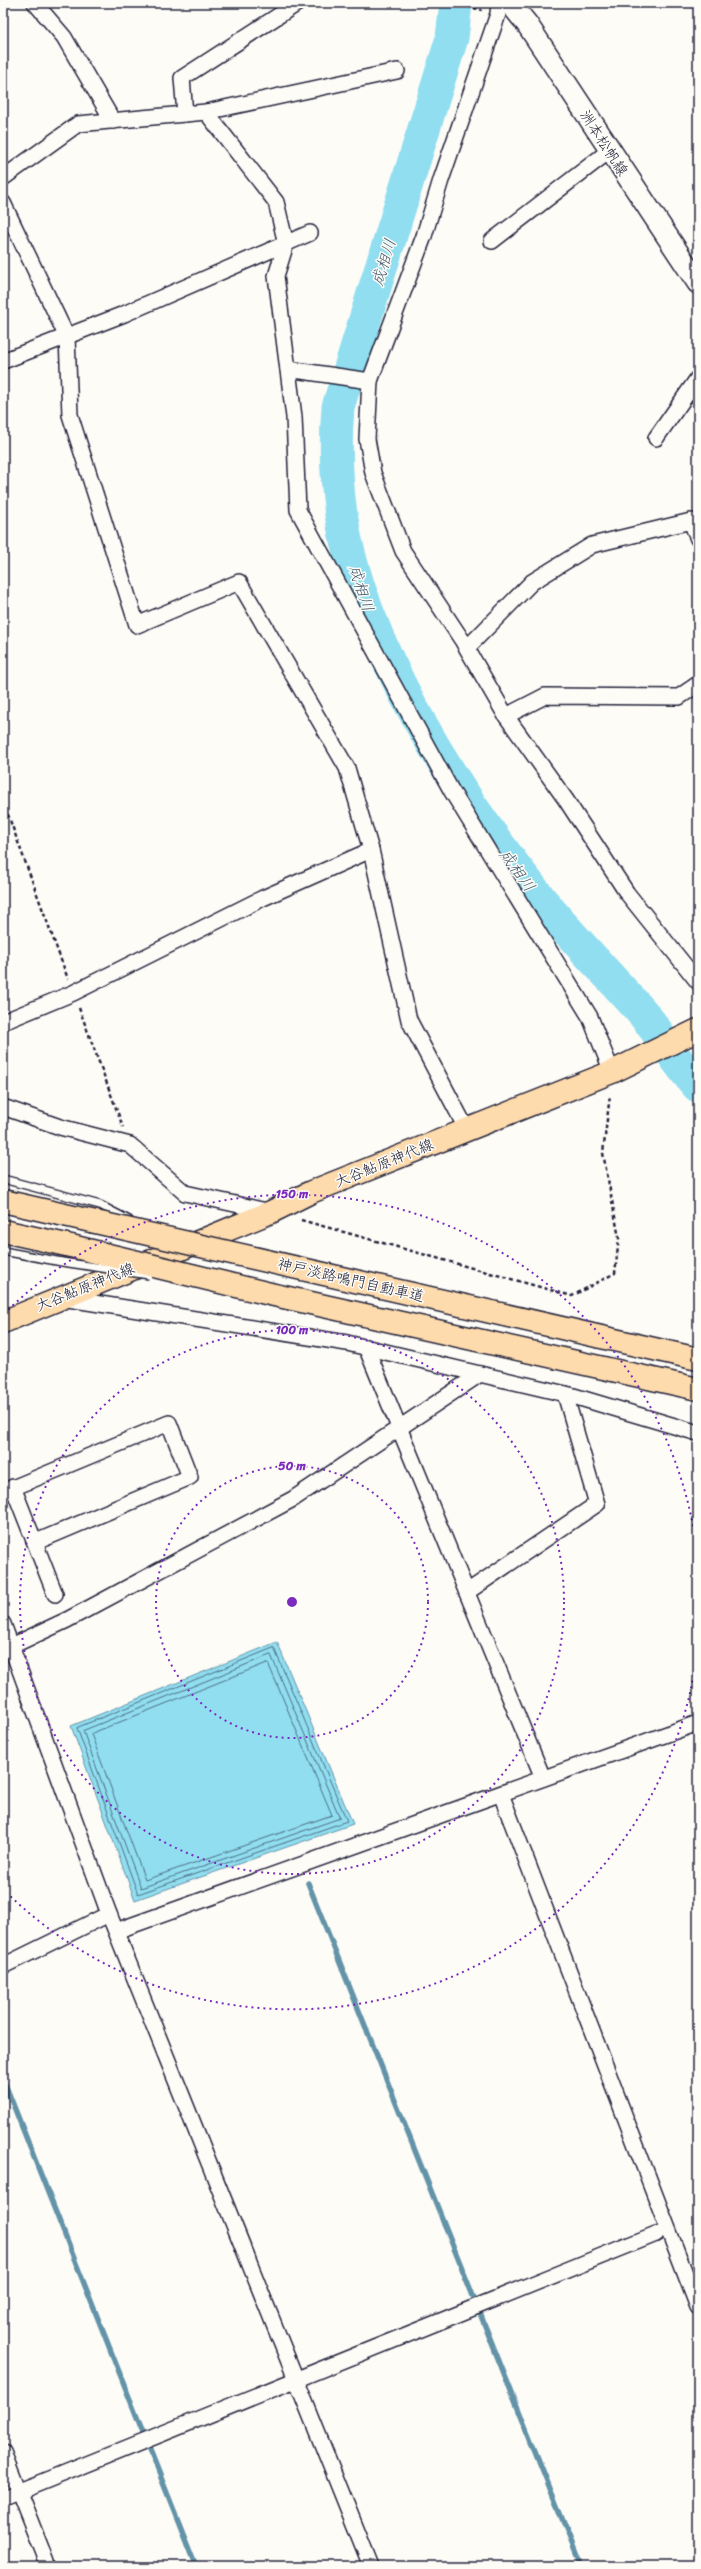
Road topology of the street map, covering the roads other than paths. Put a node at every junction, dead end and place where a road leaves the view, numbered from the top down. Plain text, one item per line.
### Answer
1 (35, 3) edge
2 (298, 3) edge
3 (502, 7) edge
4 (398, 71) dead end
5 (206, 112) junction
6 (185, 114) junction
7 (113, 121) junction
8 (609, 151) junction
9 (3, 178) edge
10 (3, 203) edge
11 (310, 233) dead end
12 (492, 241) dead end
13 (286, 244) junction
14 (698, 283) edge
15 (67, 337) junction
16 (3, 362) edge
17 (288, 369) junction
18 (698, 378) edge
19 (370, 381) junction
20 (656, 438) dead end
21 (698, 540) edge
22 (467, 648) junction
23 (698, 684) edge
24 (506, 716) junction
25 (371, 850) junction
26 (698, 982) edge
27 (3, 1022) edge
28 (698, 1030) edge
29 (616, 1071) junction
30 (3, 1107) edge
31 (467, 1130) junction
32 (3, 1179) edge
33 (3, 1201) edge
34 (272, 1212) junction
35 (95, 1213) junction
36 (3, 1231) edge
37 (3, 1251) edge
38 (66, 1254) junction
39 (155, 1276) dead end
40 (170, 1279) dead end
41 (270, 1294) junction
42 (57, 1298) junction
43 (3, 1322) edge
44 (366, 1347) junction
45 (698, 1359) edge
46 (480, 1374) junction
47 (698, 1389) edge
48 (565, 1394) junction
49 (400, 1428) junction
50 (698, 1433) edge
51 (8, 1490) edge
52 (36, 1542) junction
53 (467, 1592) junction
54 (55, 1594) dead end
55 (3, 1624) edge
56 (7, 1648) edge
57 (698, 1723) edge
58 (543, 1778) junction
59 (501, 1794) junction
60 (109, 1914) junction
61 (116, 1931) junction
62 (3, 1966) edge
63 (656, 2234) dead end
64 (698, 2307) edge
65 (296, 2378) junction
66 (3, 2452) edge
67 (19, 2492) junction
68 (3, 2498) edge
69 (48, 2566) edge
70 (371, 2566) edge

1 - 7 street
2 - 6 street
3 - 8 main road, 洲本松帆線
3 - 19 street
4 - 5 street
5 - 6 street
5 - 13 street
6 - 7 street
7 - 9 street
8 - 12 street
8 - 14 main road, 洲本松帆線
10 - 15 street
11 - 13 street
13 - 15 street
13 - 17 street
15 - 16 street
15 - 25 street
17 - 19 street
17 - 29 street
18 - 20 street
19 - 22 street
21 - 22 street
22 - 24 street
23 - 24 street
24 - 26 street
25 - 27 street
25 - 31 street
28 - 29 main road, 大谷鮎原神代線
29 - 31 main road, 大谷鮎原神代線
30 - 34 street
31 - 34 main road, 大谷鮎原神代線
32 - 35 lane
33 - 35 main road, 神戸淡路鳴門自動車道
34 - 42 main road, 大谷鮎原神代線
35 - 45 main road, 神戸淡路鳴門自動車道, bridge
36 - 38 main road, 神戸淡路鳴門自動車道
37 - 38 lane
38 - 39 lane, bridge
38 - 41 main road, 神戸淡路鳴門自動車道, bridge
40 - 41 lane, bridge
41 - 47 main road, 神戸淡路鳴門自動車道, bridge
42 - 43 main road, 大谷鮎原神代線
42 - 44 street
44 - 46 street
44 - 49 street
46 - 48 street
46 - 49 street
48 - 50 street
48 - 53 street
49 - 53 street
49 - 56 street
51 - 52 street
51 - 52 street
52 - 54 street
53 - 58 street
55 - 56 street
56 - 60 street
57 - 58 street
58 - 59 street
59 - 61 street
59 - 64 street
60 - 61 street
60 - 62 street
61 - 65 street
63 - 65 street
65 - 67 street
65 - 70 street
66 - 67 street
67 - 68 street
67 - 69 street

